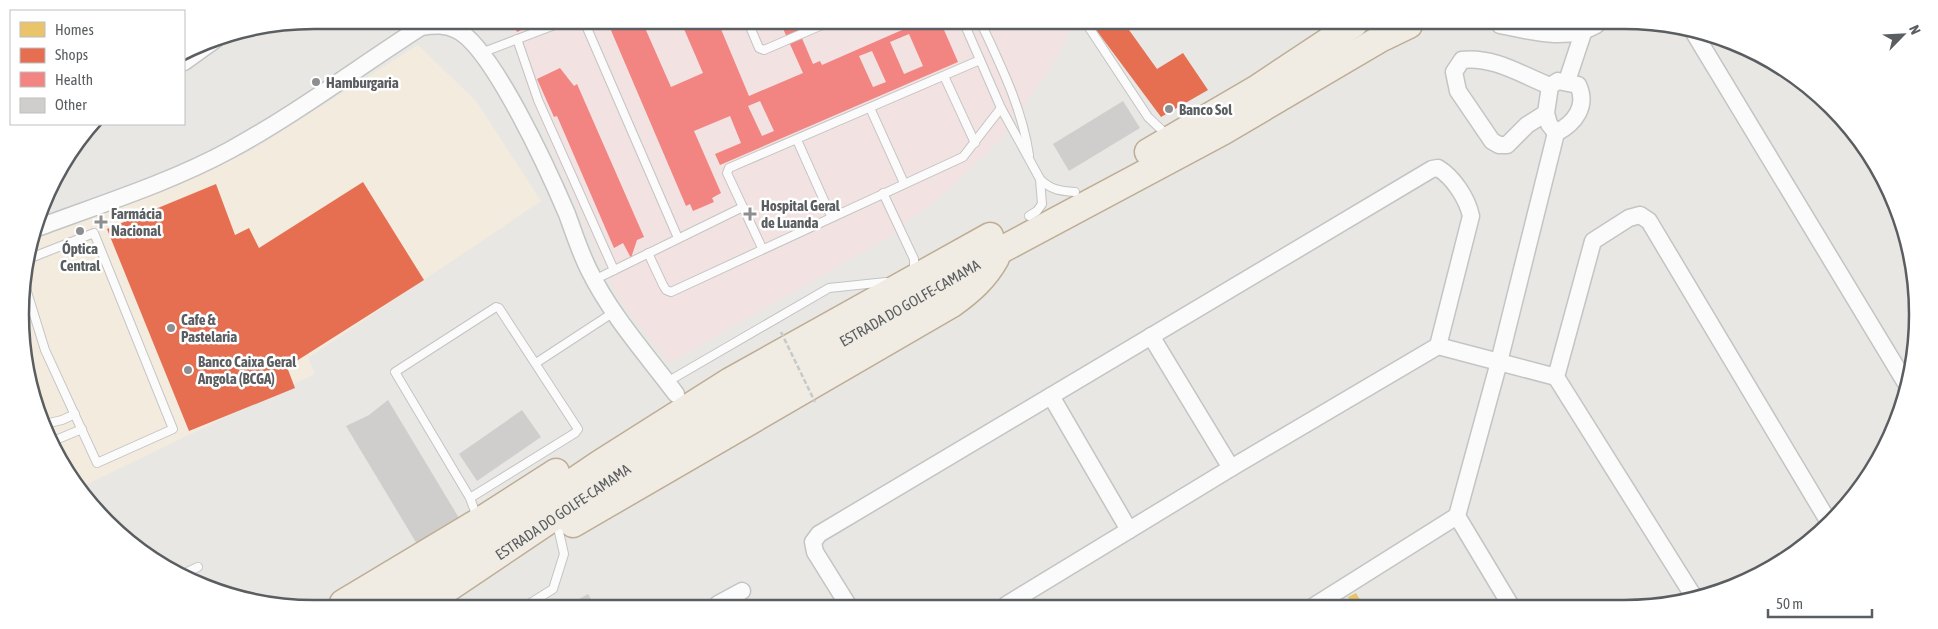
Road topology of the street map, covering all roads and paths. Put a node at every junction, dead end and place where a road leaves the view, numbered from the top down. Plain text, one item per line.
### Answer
1 (411, 29) edge
2 (454, 29) edge
3 (544, 29) edge
4 (587, 29) edge
5 (751, 29) edge
6 (813, 29) edge
7 (967, 29) edge
8 (984, 29) edge
9 (1090, 29) edge
10 (1346, 29) edge
11 (1401, 29) edge
12 (1520, 29) edge
13 (1586, 29) edge
14 (1590, 29) edge
15 (1697, 38) edge
16 (517, 39) junction
17 (481, 53) junction
18 (980, 60) junction
19 (944, 76) junction
20 (1567, 81) junction
21 (1550, 86) junction
22 (870, 108) junction
23 (1001, 108) junction
24 (1546, 113) junction
25 (1556, 133) junction
26 (1171, 139) junction
27 (797, 140) junction
28 (976, 144) junction
29 (1029, 157) junction
30 (1040, 179) junction
31 (904, 183) junction
32 (883, 192) junction
33 (1075, 192) junction
34 (743, 207) junction
35 (831, 216) junction
36 (1029, 216) junction
37 (43, 226) edge
38 (678, 238) junction
39 (762, 248) junction
40 (1001, 250) junction
41 (912, 252) junction
42 (648, 253) junction
43 (35, 256) edge
44 (914, 269) junction
45 (614, 270) junction
46 (594, 280) junction
47 (29, 298) edge
48 (614, 312) junction
49 (781, 332) dead end
50 (1151, 336) junction
51 (1438, 346) junction
52 (1499, 362) junction
53 (536, 363) junction
54 (1556, 377) junction
55 (1902, 377) edge
56 (730, 381) junction
57 (671, 388) junction
58 (1051, 396) junction
59 (815, 402) dead end
60 (74, 414) junction
61 (50, 423) edge
62 (82, 429) junction
63 (57, 440) edge
64 (1231, 468) junction
65 (474, 510) junction
66 (1457, 516) junction
67 (1826, 517) edge
68 (1129, 530) junction
69 (559, 532) junction
70 (198, 567) dead end
71 (189, 571) edge
72 (742, 591) dead end
73 (1691, 592) edge
74 (349, 600) edge
75 (391, 600) edge
76 (431, 600) edge
77 (460, 600) edge
78 (536, 600) edge
79 (725, 600) edge
80 (845, 600) edge
81 (1019, 600) edge
82 (1324, 600) edge
83 (1507, 600) edge

1 - 37 street
2 - 17 street
3 - 16 lane
4 - 38 lane
5 - 6 lane
7 - 18 lane
8 - 29 lane
9 - 26 lane
10 - 26 highway, ESTRADA DO GOLFE-CAMAMA
11 - 40 highway, ESTRADA DO GOLFE-CAMAMA
12 - 13 street
14 - 20 street
15 - 55 street
16 - 17 lane
16 - 45 lane
17 - 46 street
18 - 19 lane
18 - 23 lane
19 - 22 lane
19 - 28 lane
20 - 21 street
20 - 25 street
21 - 24 street
21 - 24 street
22 - 27 lane
22 - 31 lane
23 - 28 lane
23 - 29 lane
24 - 25 street
25 - 52 street
26 - 33 highway, ESTRADA DO GOLFE-CAMAMA
27 - 34 lane
27 - 35 lane
28 - 31 lane
29 - 30 lane
30 - 33 lane
30 - 36 lane
31 - 32 lane
32 - 35 lane
32 - 41 lane
33 - 36 highway, ESTRADA DO GOLFE-CAMAMA
34 - 38 lane
34 - 39 lane
35 - 39 lane
36 - 44 highway, ESTRADA DO GOLFE-CAMAMA
38 - 42 lane
39 - 42 lane
40 - 69 highway
40 - 76 highway, ESTRADA DO GOLFE-CAMAMA
41 - 44 lane
41 - 44 lane
42 - 45 lane
43 - 62 lane
44 - 56 highway, ESTRADA DO GOLFE-CAMAMA
44 - 57 lane
45 - 46 lane
46 - 48 street
47 - 60 lane
48 - 53 lane
48 - 57 street
49 - 59 path, bridge
50 - 51 street
50 - 58 street
50 - 64 street
51 - 52 street
51 - 64 street
52 - 54 street
52 - 66 street
53 - 65 lane
53 - 65 lane
54 - 67 street
54 - 73 street
56 - 57 highway
56 - 75 highway, ESTRADA DO GOLFE-CAMAMA
57 - 65 highway
58 - 68 street
58 - 80 street
60 - 61 lane
60 - 62 lane
62 - 63 lane
64 - 68 street
65 - 74 highway
66 - 82 street
66 - 83 street
68 - 81 street
69 - 77 highway
69 - 78 lane
70 - 71 lane
72 - 79 street

